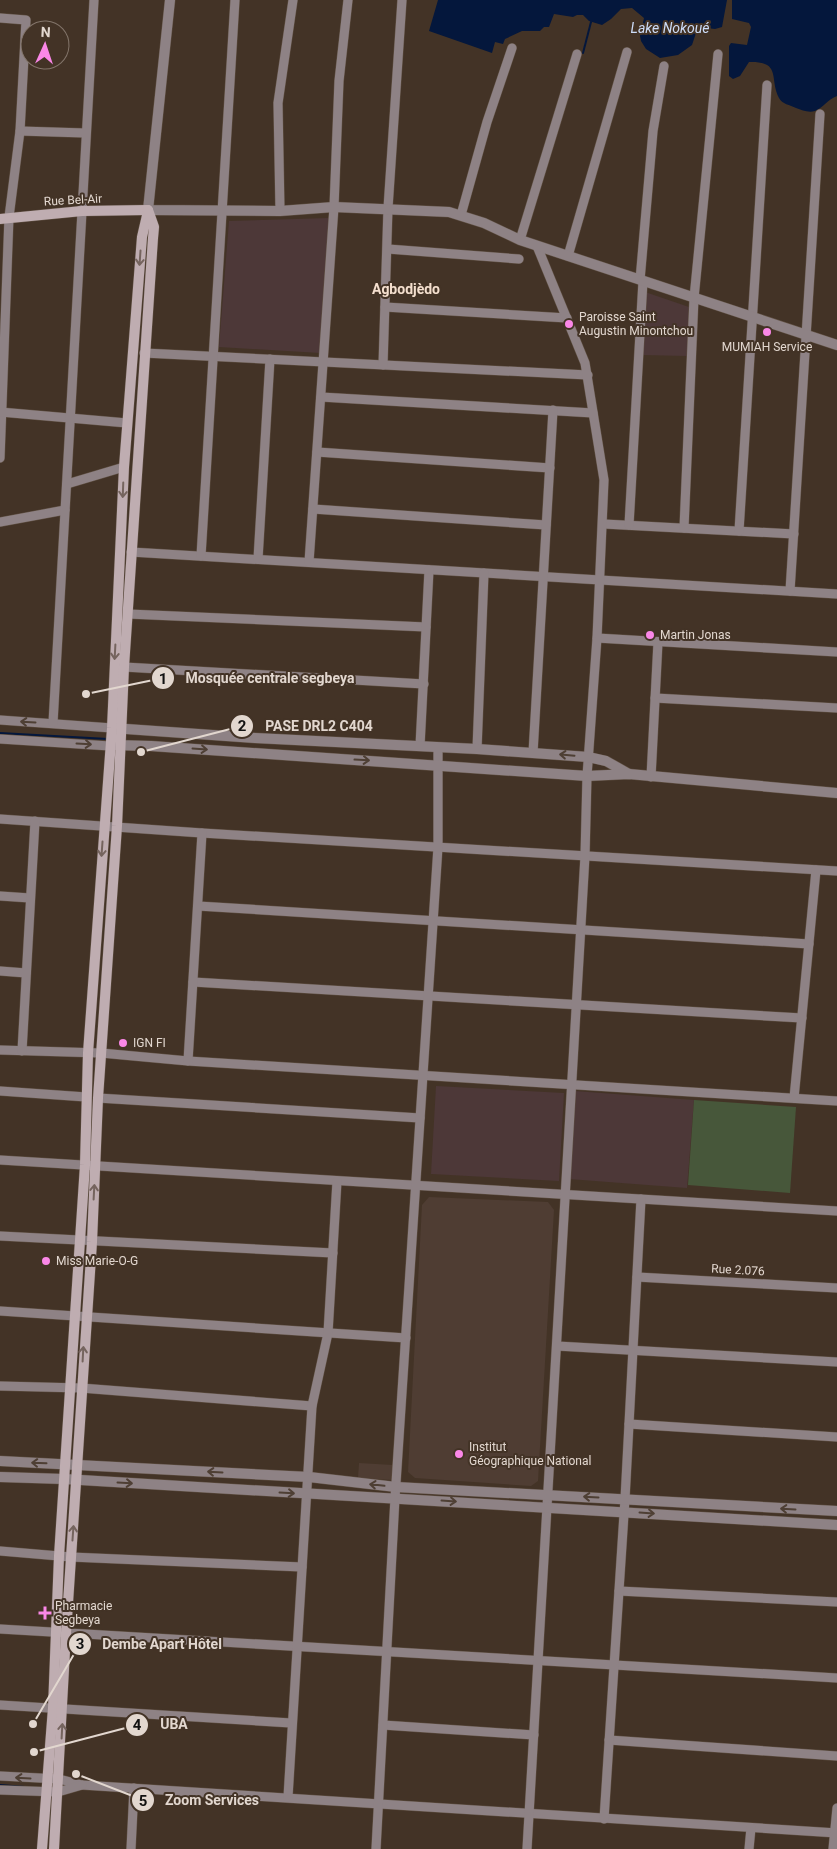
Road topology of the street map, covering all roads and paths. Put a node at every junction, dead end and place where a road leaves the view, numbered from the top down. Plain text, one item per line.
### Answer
1 (94, 0) edge
2 (170, 0) edge
3 (235, 0) edge
4 (293, 0) edge
5 (348, 0) edge
6 (402, 0) edge
7 (0, 18) edge
8 (512, 48) dead end
9 (627, 52) dead end
10 (577, 54) dead end
11 (718, 54) dead end
12 (664, 66) dead end
13 (767, 85) dead end
14 (820, 114) dead end
15 (20, 131) junction
16 (85, 133) junction
17 (334, 207) junction
18 (388, 208) junction
19 (148, 210) junction
20 (82, 211) junction
21 (280, 211) junction
22 (223, 212) junction
23 (461, 215) junction
24 (5, 218) edge
25 (520, 240) junction
26 (537, 246) junction
27 (388, 249) junction
28 (568, 256) junction
29 (519, 259) dead end
30 (642, 280) junction
31 (694, 298) junction
32 (385, 307) junction
33 (751, 316) junction
34 (567, 318) junction
35 (805, 334) junction
36 (837, 345) edge
37 (144, 353) junction
38 (214, 356) junction
39 (270, 359) junction
40 (324, 362) junction
41 (383, 365) junction
42 (588, 375) junction
43 (321, 397) junction
44 (553, 410) junction
45 (2, 412) edge
46 (593, 413) junction
47 (70, 418) junction
48 (127, 423) junction
49 (317, 452) junction
50 (0, 458) edge
51 (124, 468) junction
52 (550, 468) junction
53 (67, 484) junction
54 (313, 509) junction
55 (65, 510) junction
56 (0, 522) edge
57 (604, 524) junction
58 (546, 525) junction
59 (629, 525) junction
60 (684, 528) junction
61 (739, 531) junction
62 (794, 534) junction
63 (131, 552) junction
64 (201, 556) junction
65 (258, 559) junction
66 (309, 562) junction
67 (429, 570) junction
68 (484, 573) junction
69 (543, 576) junction
70 (601, 580) junction
71 (790, 591) junction
72 (837, 594) edge
73 (128, 614) junction
74 (426, 627) junction
75 (597, 638) junction
76 (658, 642) junction
77 (837, 652) edge
78 (124, 667) junction
79 (424, 684) junction
80 (655, 698) junction
81 (837, 708) edge
82 (0, 720) edge
83 (53, 723) junction
84 (117, 729) junction
85 (0, 739) edge
86 (122, 745) junction
87 (110, 746) junction
88 (420, 746) junction
89 (438, 748) junction
90 (477, 749) junction
91 (533, 753) junction
92 (588, 757) junction
93 (437, 764) junction
94 (629, 774) junction
95 (587, 776) junction
96 (651, 777) junction
97 (837, 793) edge
98 (0, 819) edge
99 (35, 821) junction
100 (104, 825) junction
101 (117, 826) junction
102 (202, 833) junction
103 (438, 847) junction
104 (585, 856) junction
105 (816, 870) junction
106 (837, 871) edge
107 (0, 896) edge
108 (30, 898) junction
109 (198, 906) junction
110 (433, 920) junction
111 (581, 929) junction
112 (809, 944) junction
113 (0, 971) edge
114 (26, 973) junction
115 (193, 982) junction
116 (428, 996) junction
117 (576, 1006) junction
118 (802, 1018) junction
119 (0, 1050) edge
120 (22, 1051) junction
121 (88, 1053) junction
122 (101, 1053) junction
123 (188, 1061) junction
124 (423, 1076) junction
125 (572, 1084) junction
126 (0, 1091) edge
127 (86, 1097) junction
128 (98, 1098) junction
129 (794, 1098) junction
130 (837, 1100) edge
131 (420, 1118) junction
132 (0, 1160) edge
133 (90, 1165) junction
134 (337, 1181) junction
135 (416, 1186) junction
136 (566, 1195) junction
137 (641, 1199) junction
138 (837, 1211) edge
139 (0, 1236) edge
140 (80, 1240) junction
141 (92, 1242) junction
142 (333, 1254) junction
143 (637, 1277) junction
144 (837, 1288) edge
145 (0, 1311) edge
146 (80, 1315) junction
147 (328, 1333) junction
148 (406, 1338) junction
149 (557, 1346) junction
150 (633, 1351) junction
151 (837, 1362) edge
152 (0, 1386) edge
153 (76, 1389) junction
154 (312, 1406) junction
155 (629, 1424) junction
156 (837, 1437) edge
157 (0, 1461) edge
158 (66, 1464) junction
159 (78, 1464) junction
160 (0, 1477) edge
161 (309, 1477) junction
162 (64, 1479) junction
163 (76, 1480) junction
164 (396, 1487) junction
165 (306, 1494) junction
166 (548, 1495) junction
167 (395, 1498) junction
168 (625, 1499) junction
169 (547, 1507) junction
170 (624, 1512) junction
171 (837, 1512) edge
172 (837, 1525) edge
173 (0, 1551) edge
174 (59, 1556) junction
175 (71, 1557) junction
176 (302, 1567) junction
177 (619, 1591) junction
178 (837, 1602) edge
179 (0, 1629) edge
180 (60, 1632) junction
181 (298, 1646) junction
182 (387, 1652) junction
183 (538, 1661) junction
184 (614, 1665) junction
185 (837, 1678) edge
186 (0, 1705) edge
187 (58, 1708) junction
188 (291, 1723) junction
189 (382, 1725) junction
190 (534, 1735) junction
191 (609, 1740) junction
192 (837, 1756) edge
193 (0, 1776) edge
194 (46, 1779) junction
195 (59, 1779) junction
196 (82, 1785) junction
197 (134, 1788) junction
198 (0, 1790) edge
199 (46, 1792) junction
200 (58, 1792) junction
201 (288, 1797) junction
202 (378, 1805) junction
203 (837, 1808) edge
204 (530, 1814) junction
205 (604, 1819) junction
206 (751, 1828) junction
207 (835, 1833) edge
208 (42, 1849) edge
209 (54, 1849) edge
210 (131, 1849) edge
211 (376, 1849) edge
212 (527, 1849) edge
213 (748, 1849) edge
214 (833, 1849) edge

1 - 16 street
2 - 19 street
3 - 22 street
4 - 21 street
5 - 17 street
6 - 18 street
7 - 15 street
8 - 23 street
9 - 28 street
10 - 25 street
11 - 31 street
12 - 30 street
13 - 33 street
14 - 35 street
15 - 16 street
15 - 24 street
16 - 20 street
17 - 18 street
17 - 21 street
17 - 40 street
18 - 23 street
18 - 27 street
19 - 20 main road, Rue Bel-Air
19 - 22 street
19 - 37 main road
19 -> 48 main road
20 - 24 main road, Rue Bel-Air
20 - 47 street
21 - 22 street
22 - 38 street
23 - 25 street
24 - 45 street
25 - 26 street
26 - 28 street
26 - 34 street
27 - 29 street
27 - 32 street
28 - 30 street
30 - 31 street
30 - 59 street
31 - 33 street
31 - 60 street
32 - 34 street
32 - 41 street
33 - 35 street
33 - 61 street
34 - 42 street
35 - 36 street
35 - 62 street
37 - 38 street
37 - 63 main road
38 - 39 street
38 - 64 street
39 - 40 street
39 - 65 street
40 - 41 street
40 - 43 street
41 - 42 street
42 - 46 street
43 - 44 street
43 - 49 street
44 - 46 street
44 - 52 street
45 - 47 street
45 - 50 street
46 - 57 street
47 - 48 street
47 - 53 street
48 - 51 main road
49 - 52 street
49 - 54 street
51 - 53 street
51 -> 84 main road
52 - 58 street
53 - 55 street
54 - 58 street
54 - 66 street
55 - 56 street
55 - 83 street
57 - 59 street
57 - 70 street
58 - 69 street
59 - 60 street
60 - 61 street
61 - 62 street
62 - 71 street
63 - 64 street
63 - 73 main road
64 - 65 street
65 - 66 street
66 - 67 street
67 - 68 street
67 - 74 street
68 - 69 street
68 - 90 street
69 - 70 street
69 - 91 street
70 - 71 street
70 - 75 street
71 - 72 street
73 - 74 street
73 - 78 main road
74 - 79 street
75 - 76 street
75 - 92 street
76 - 77 street
76 - 80 street
78 - 79 street
78 - 84 main road
79 - 88 street
80 - 81 street
80 - 96 street
83 -> 82 street
83 - 84 street
84 - 86 main road
84 - 87 main road
84 - 88 street
85 -> 87 street
86 - 87 street
86 -> 93 street
86 - 101 main road
87 - 100 main road
88 - 89 street
89 - 90 street
89 - 93 street
90 - 91 street
92 -> 91 street
92 - 94 street
92 - 95 street
93 - 95 street
93 - 103 street
94 - 95 street
94 - 96 street
95 - 104 street
96 - 97 street
98 - 99 street
99 - 100 street
99 - 108 street
100 - 101 street
100 -> 121 main road
101 - 102 street
101 - 122 main road
102 - 103 street
102 - 109 street
103 - 104 street
103 - 110 street
104 - 105 street
104 - 111 street
105 - 106 street
105 - 112 street
107 - 108 street
108 - 114 street
109 - 110 street
109 - 115 street
110 - 111 street
110 - 116 street
111 - 112 street
111 - 117 street
112 - 118 street
113 - 114 street
114 - 120 street
115 - 116 street
115 - 123 street
116 - 117 street
116 - 124 street
117 - 118 street
117 - 125 street
118 - 129 street
119 - 120 street
120 - 121 street
121 - 122 street
121 - 127 main road
122 - 123 street
122 - 128 main road
123 - 124 street
124 - 125 street
124 - 131 street
125 - 129 street
125 - 136 street
126 - 127 street
127 - 133 main road
128 - 131 street
128 - 133 main road
129 - 130 street
131 - 135 street
132 - 133 street
133 - 134 street
133 - 140 main road
141 -> 133 main road
134 - 135 street
134 - 142 street
135 - 136 street
135 - 148 street
136 - 137 street
136 - 149 street
137 - 138 street
137 - 143 street
139 - 140 street
140 - 141 street
140 - 146 main road
141 - 142 street
141 - 146 main road
142 - 147 street
143 - 144 street, Rue 2.076
143 - 150 street
145 - 146 street
146 - 147 street
146 - 153 main road
147 - 148 street
147 - 154 street
148 - 164 street
149 - 150 street
149 - 166 street
150 - 151 street
150 - 155 street
152 - 153 street
153 - 154 street
153 - 158 main road
153 - 159 main road
154 - 161 street
155 - 156 street
155 - 168 street
158 -> 157 street
158 - 159 street
158 - 162 main road
161 -> 159 street
159 - 163 main road
160 - 162 street
164 -> 161 street
161 - 165 street
162 - 163 street
162 - 174 main road
163 -> 165 street
175 -> 163 main road
164 - 166 street
164 - 167 street
165 - 167 street
165 - 176 street
168 -> 166 street
166 - 169 street
167 -> 169 street
167 - 182 street
168 - 170 street
171 -> 168 street
169 - 170 street
169 - 183 street
170 -> 172 street
170 - 177 street
173 - 174 street
174 - 175 street
174 - 180 main road
175 - 176 street
175 - 180 main road
176 - 181 street
177 - 178 street
177 - 184 street
179 - 180 street
180 - 181 street
180 - 187 main road
181 - 182 street
181 - 188 street
182 - 183 street
182 - 189 street
183 - 184 street
183 - 190 street
184 - 185 street
184 - 191 street
186 - 187 street
187 - 188 street
187 - 194 main road
195 -> 187 main road
188 - 201 street
189 - 190 street
189 - 202 street
190 - 204 street
191 - 192 street
191 - 205 street
194 -> 193 street
194 - 195 street
194 - 199 main road
195 - 196 street
195 - 200 main road
196 - 197 street
196 - 200 street
197 - 201 street
197 - 210 street
198 - 199 street
199 - 200 street
199 - 208 main road
200 - 209 main road
201 - 202 street
202 - 204 street
202 - 211 street
203 - 207 street
204 - 205 street
204 - 212 street
205 - 206 street
206 - 207 street
206 - 213 street
207 - 214 street

